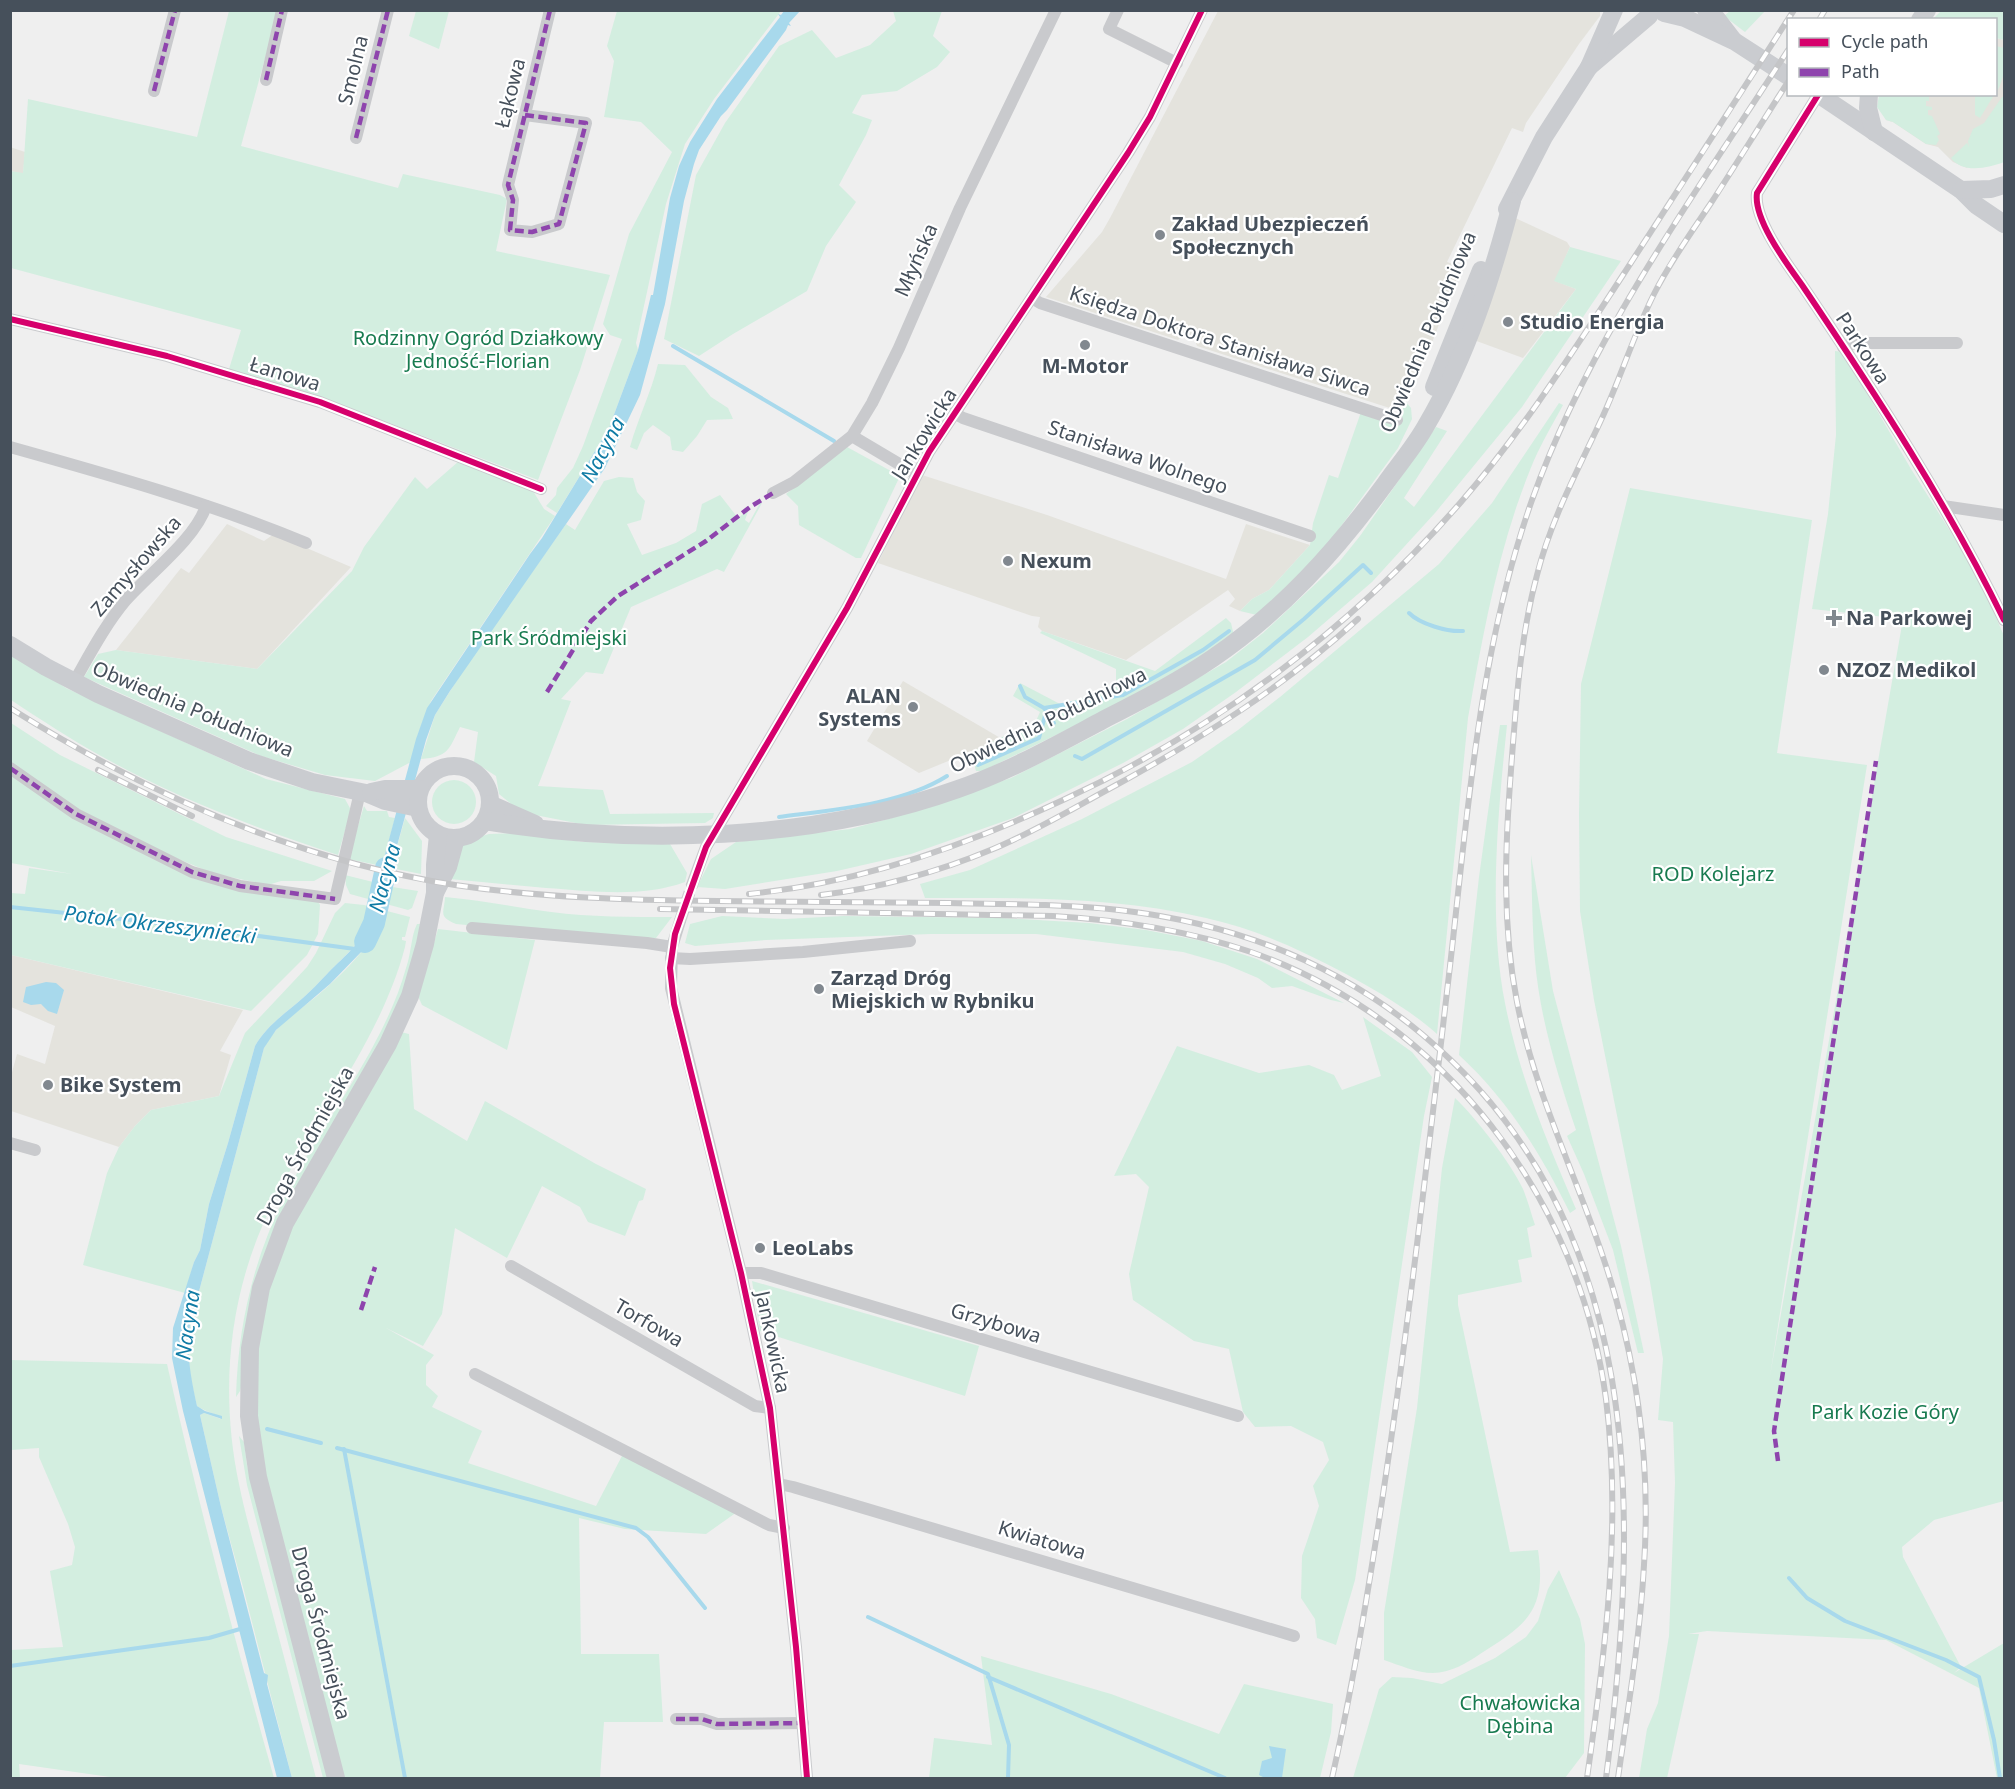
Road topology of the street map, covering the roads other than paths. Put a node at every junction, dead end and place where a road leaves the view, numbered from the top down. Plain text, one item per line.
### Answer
1 (175, 10) edge
2 (282, 10) edge
3 (388, 10) edge
4 (550, 10) edge
5 (1056, 10) edge
6 (1118, 10) edge
7 (1202, 10) edge
8 (1614, 10) edge
9 (1630, 10) edge
10 (1706, 10) edge
11 (1660, 13) edge
12 (1734, 41) junction
13 (1177, 63) junction
14 (1589, 67) junction
15 (1787, 75) edge
16 (266, 80) dead end
17 (154, 90) dead end
18 (1818, 96) edge
19 (1820, 96) edge
20 (1869, 96) edge
21 (525, 116) junction
22 (1874, 132) junction
23 (356, 138) dead end
24 (2004, 185) edge
25 (1961, 190) junction
26 (2004, 224) edge
27 (1032, 298) junction
28 (10, 319) edge
29 (1957, 343) dead end
30 (1843, 347) junction
31 (954, 413) junction
32 (1397, 420) dead end
33 (852, 436) junction
34 (10, 447) edge
35 (916, 474) junction
36 (541, 489) dead end
37 (773, 493) dead end
38 (206, 506) junction
39 (1943, 506) junction
40 (2004, 514) edge
41 (1310, 536) dead end
42 (306, 543) dead end
43 (2004, 620) edge
44 (10, 645) edge
45 (74, 682) junction
46 (10, 768) edge
47 (420, 789) junction
48 (363, 793) junction
49 (385, 795) junction
50 (418, 808) junction
51 (488, 813) junction
52 (715, 833) junction
53 (447, 836) junction
54 (692, 885) tunnel mouth
55 (680, 921) tunnel mouth
56 (472, 928) dead end
57 (910, 941) dead end
58 (672, 953) junction
59 (10, 1143) edge
60 (35, 1150) dead end
61 (511, 1266) dead end
62 (741, 1273) junction
63 (475, 1374) dead end
64 (770, 1408) junction
65 (1238, 1416) dead end
66 (779, 1484) junction
67 (783, 1528) junction
68 (1294, 1636) dead end
69 (676, 1719) dead end
70 (803, 1723) junction
71 (336, 1779) edge
72 (807, 1779) edge

1 - 17 street
2 - 16 street
3 - 23 street, Smolna
4 - 21 street, Łąkowa
5 - 33 street, Młyńska
6 - 13 street
7 - 13 street, Jankowicka
8 - 14 main road, Obwiednia Południowa
9 - 11 main road
10 - 12 main road
11 - 12 main road
11 - 14 main road, Obwiednia Południowa
12 - 15 main road
13 - 27 street, Jankowicka
14 - 52 main road, Obwiednia Południowa
18 - 30 street, Parkowa
19 - 22 main road
20 - 22 main road
21 - 21 street, Łąkowa
22 - 25 main road
24 - 25 main road
25 - 26 main road
27 - 31 street, Jankowicka
27 - 32 street, Księdza Doktora Stanisława Siwca
28 - 36 street, Łanowa
29 - 30 street, Parkowa
30 - 39 street, Parkowa
31 - 35 street, Jankowicka
31 - 41 street, Stanisława Wolnego
33 - 35 street
33 - 37 street, Młyńska
34 - 38 street, Zamysłowska
35 - 52 street, Jankowicka
38 - 42 street, Zamysłowska
38 - 45 street, Zamysłowska
39 - 40 street
39 - 43 street, Parkowa
44 - 45 main road, Obwiednia Południowa
45 - 48 main road, Obwiednia Południowa
46 - 48 street
47 - 49 main road, Obwiednia Południowa
47 - 50 main road
47 - 51 main road
48 - 49 main road, Obwiednia Południowa
49 - 50 main road, Obwiednia Południowa
50 - 53 main road
51 - 52 main road, Obwiednia Południowa
51 - 53 main road
52 - 54 street, Jankowicka
53 - 71 main road, Droga Śródmiejska
55 - 58 street, Jankowicka
56 - 58 street
57 - 58 street
58 - 62 street, Jankowicka
59 - 60 street
61 - 64 street, Torfowa
62 - 64 street, Jankowicka
62 - 65 street, Grzybowa
63 - 67 street
64 - 66 street, Jankowicka
66 - 67 street, Jankowicka
66 - 68 street, Kwiatowa
67 - 70 street, Jankowicka
69 - 70 street
70 - 72 street, Jankowicka

